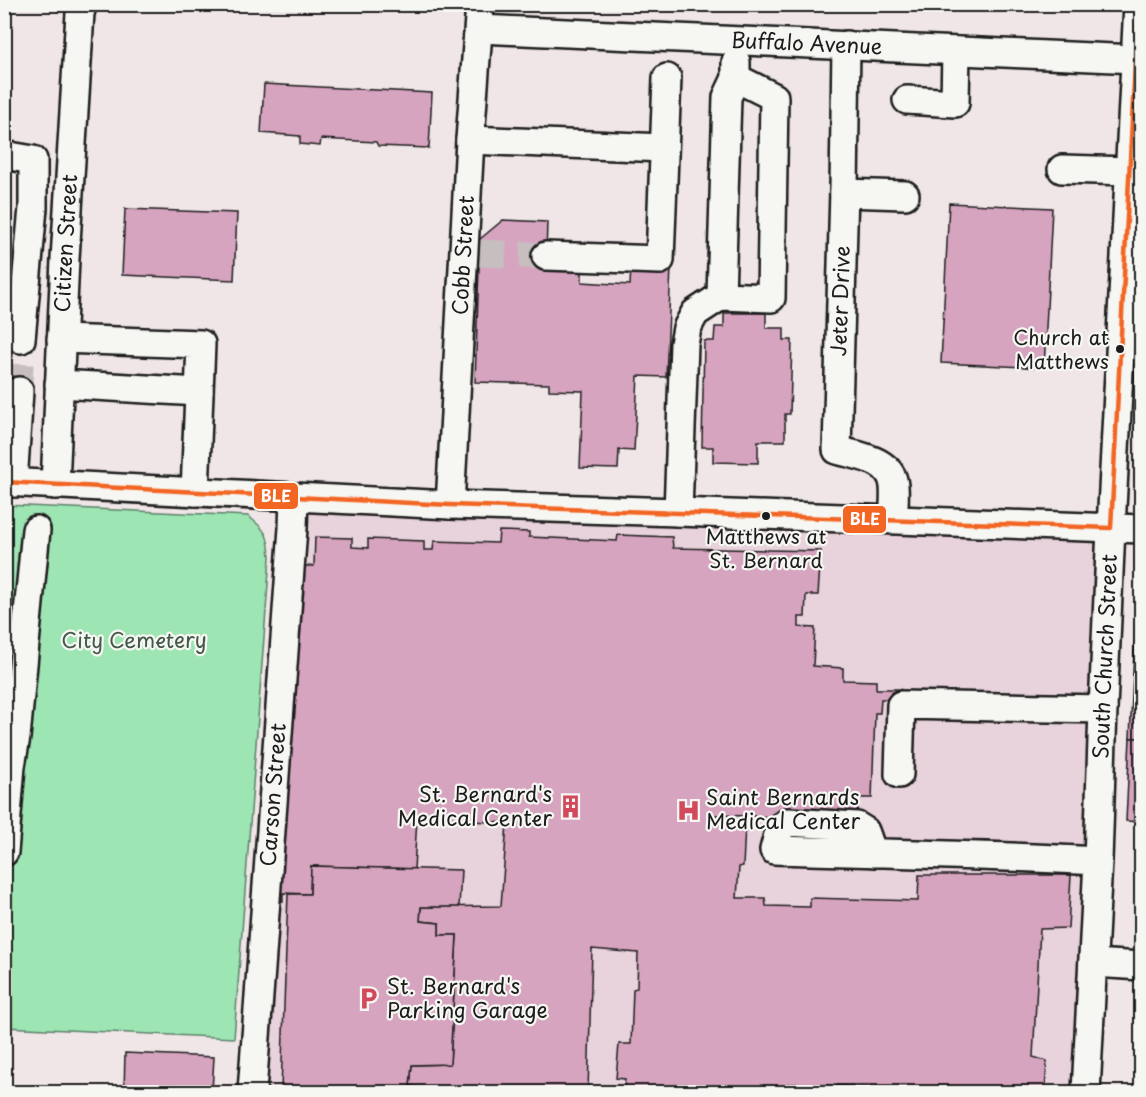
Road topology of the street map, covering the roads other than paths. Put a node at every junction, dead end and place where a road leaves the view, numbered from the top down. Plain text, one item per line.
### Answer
1 (83, 4) edge
2 (1138, 4) edge
3 (480, 17) edge
4 (737, 40) junction
5 (846, 45) junction
6 (956, 51) junction
7 (1136, 59) junction
8 (667, 78) dead end
9 (736, 78) junction
10 (907, 100) dead end
11 (470, 140) junction
12 (664, 148) junction
13 (4, 155) edge
14 (1062, 169) dead end
15 (1130, 171) junction
16 (844, 193) junction
17 (904, 195) dead end
18 (16, 256) edge
19 (546, 256) tunnel mouth
20 (722, 296) junction
21 (21, 339) tunnel mouth
22 (61, 339) junction
23 (1131, 364) edge
24 (59, 384) junction
25 (19, 391) tunnel mouth
26 (199, 392) junction
27 (9, 483) edge
28 (55, 485) junction
29 (195, 492) junction
30 (294, 497) junction
31 (450, 505) junction
32 (678, 512) junction
33 (894, 519) junction
34 (1111, 528) junction
35 (1142, 529) edge
36 (36, 530) dead end
37 (1103, 709) junction
38 (9, 752) edge
39 (899, 774) dead end
40 (4, 852) edge
41 (873, 853) dead end
42 (1098, 861) junction
43 (1093, 963) junction
44 (1142, 966) edge
45 (252, 1092) edge
46 (1086, 1092) edge

1 - 22 street, Citizen Street
2 - 7 street, South Church Street
3 - 4 street, Buffalo Avenue
3 - 11 street, Cobb Street
4 - 5 street, Buffalo Avenue
4 - 9 street
5 - 6 street, Buffalo Avenue
5 - 16 street, Jeter Drive
6 - 7 street, Buffalo Avenue
6 - 10 street
7 - 15 street, South Church Street
8 - 12 street
9 - 20 street
9 - 20 street
11 - 12 street
11 - 31 street, Cobb Street
12 - 19 street
13 - 18 street
14 - 15 street
15 - 23 street, South Church Street
16 - 17 street
16 - 33 street, Jeter Drive
18 - 21 street
20 - 32 street
22 - 24 street, Citizen Street
22 - 26 street
23 - 34 street, South Church Street
24 - 26 street
24 - 28 street, Citizen Street
25 - 27 street
26 - 29 street
27 - 28 street
28 - 29 street
29 - 30 street
30 - 31 street
30 - 45 street, Carson Street
31 - 32 street
32 - 33 street
33 - 34 street
34 - 35 street
34 - 37 street, South Church Street
36 - 38 street
37 - 39 street
37 - 42 street, South Church Street
38 - 40 street
41 - 42 street
42 - 43 street, South Church Street
43 - 44 street
43 - 46 street, South Church Street

